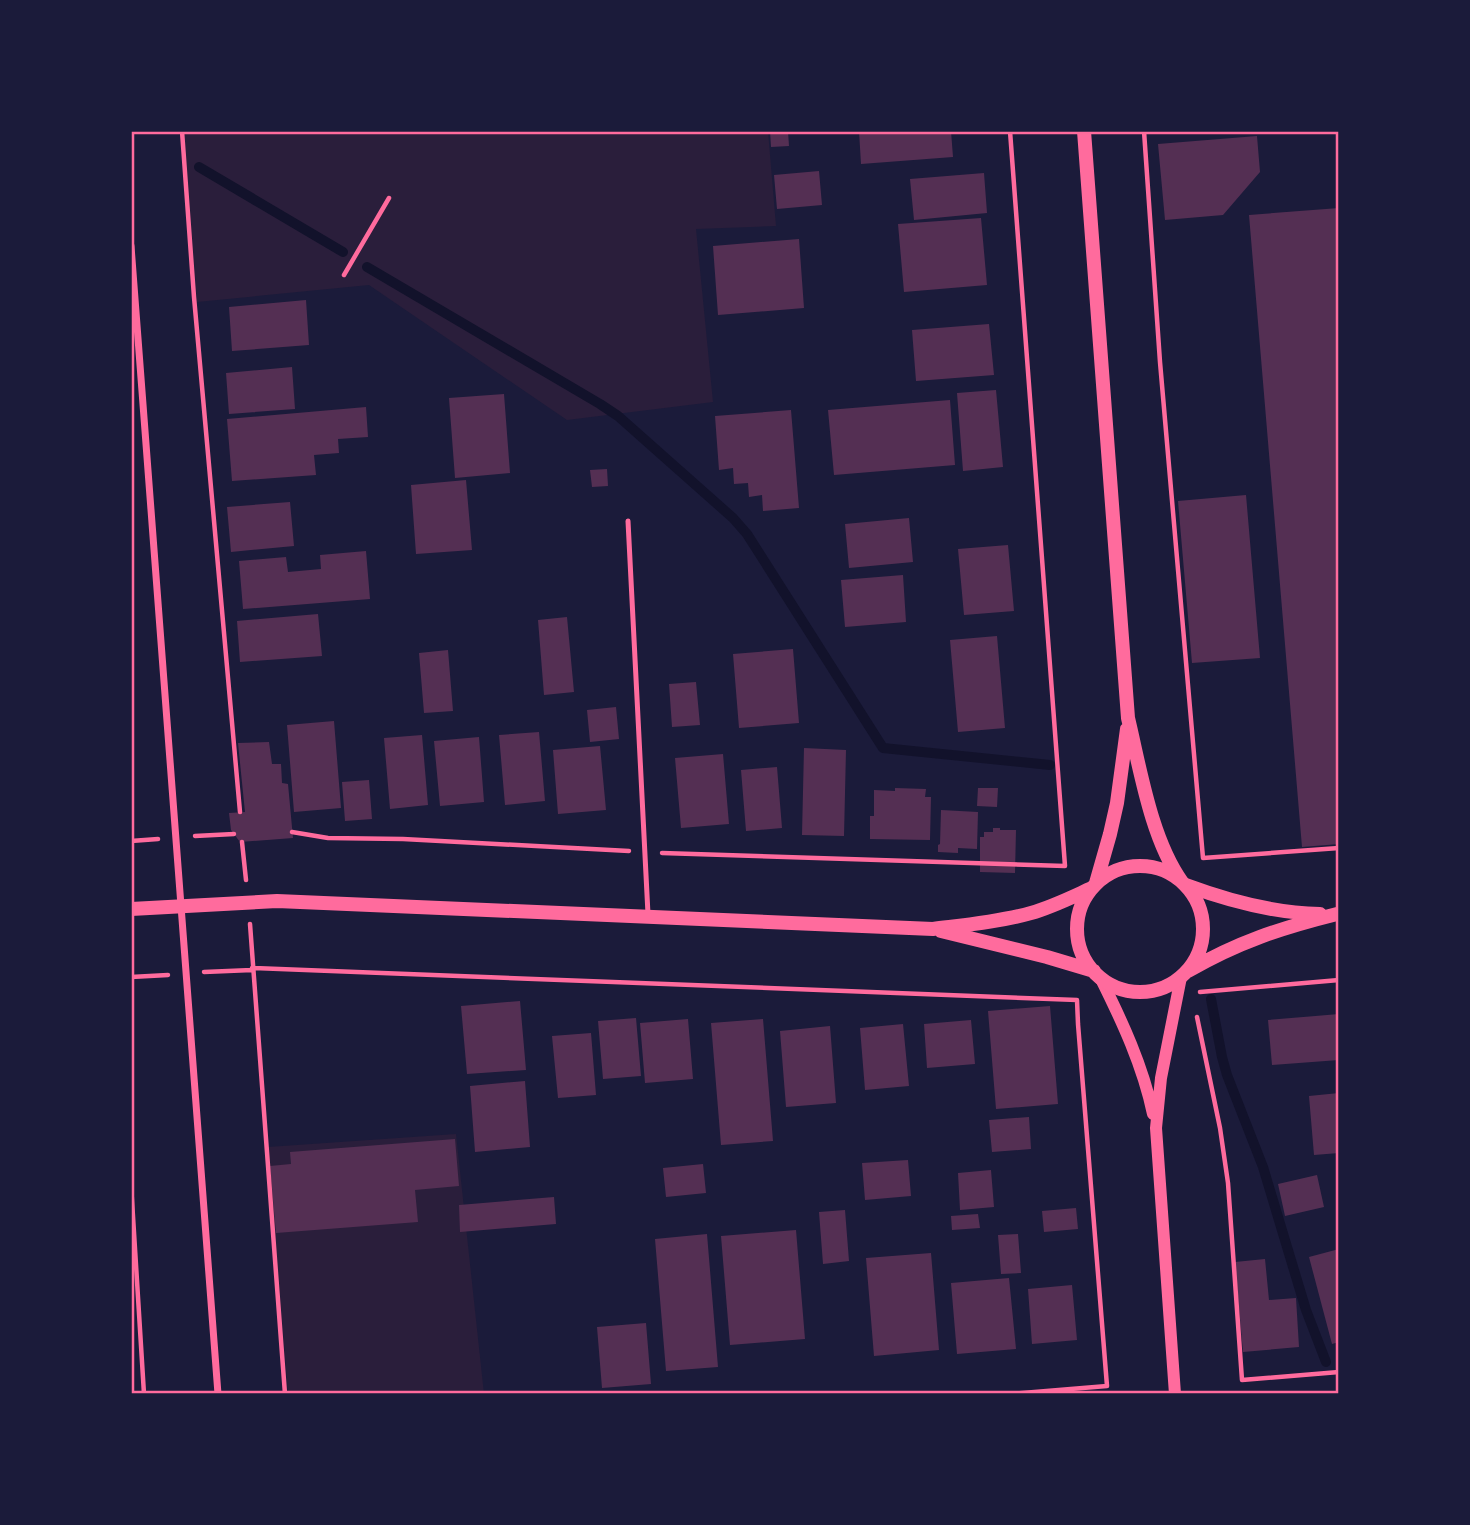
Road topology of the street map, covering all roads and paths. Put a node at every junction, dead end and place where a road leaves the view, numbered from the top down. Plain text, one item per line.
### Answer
1 (182, 131) edge
2 (1010, 131) edge
3 (1084, 131) edge
4 (1144, 131) edge
5 (389, 198) dead end
6 (131, 246) edge
7 (344, 275) dead end
8 (133, 287) edge
9 (628, 521) dead end
10 (1128, 718) junction
11 (240, 812) dead end
12 (292, 832) dead end
13 (1339, 848) edge
14 (646, 852) junction
15 (1183, 883) junction
16 (1094, 886) junction
17 (181, 906) junction
18 (131, 909) edge
19 (1338, 914) edge
20 (648, 917) junction
21 (933, 929) junction
22 (1097, 974) junction
23 (1183, 975) junction
24 (1339, 980) edge
25 (1195, 993) dead end
26 (1196, 1005) dead end
27 (1156, 1128) junction
28 (131, 1184) edge
29 (1339, 1372) edge
30 (144, 1394) edge
31 (218, 1394) edge
32 (285, 1394) edge
33 (1010, 1394) edge
34 (1175, 1394) edge

1 - 11 path
2 - 14 path
3 - 10 main road
4 - 13 path
5 - 7 path
6 - 8 street
8 - 17 street
9 - 14 lane
10 - 15 main road
10 - 16 main road
12 - 14 path
14 - 20 lane
15 - 16 main road
15 - 19 main road
15 - 23 main road
16 - 21 main road
16 - 22 main road
17 - 18 main road
17 - 20 main road
17 - 31 street
19 - 23 main road
20 - 21 main road
21 - 22 main road
22 - 23 main road
22 - 27 street
23 - 27 street
24 - 25 path
26 - 29 path
27 - 34 street
28 - 30 path
32 - 33 path

